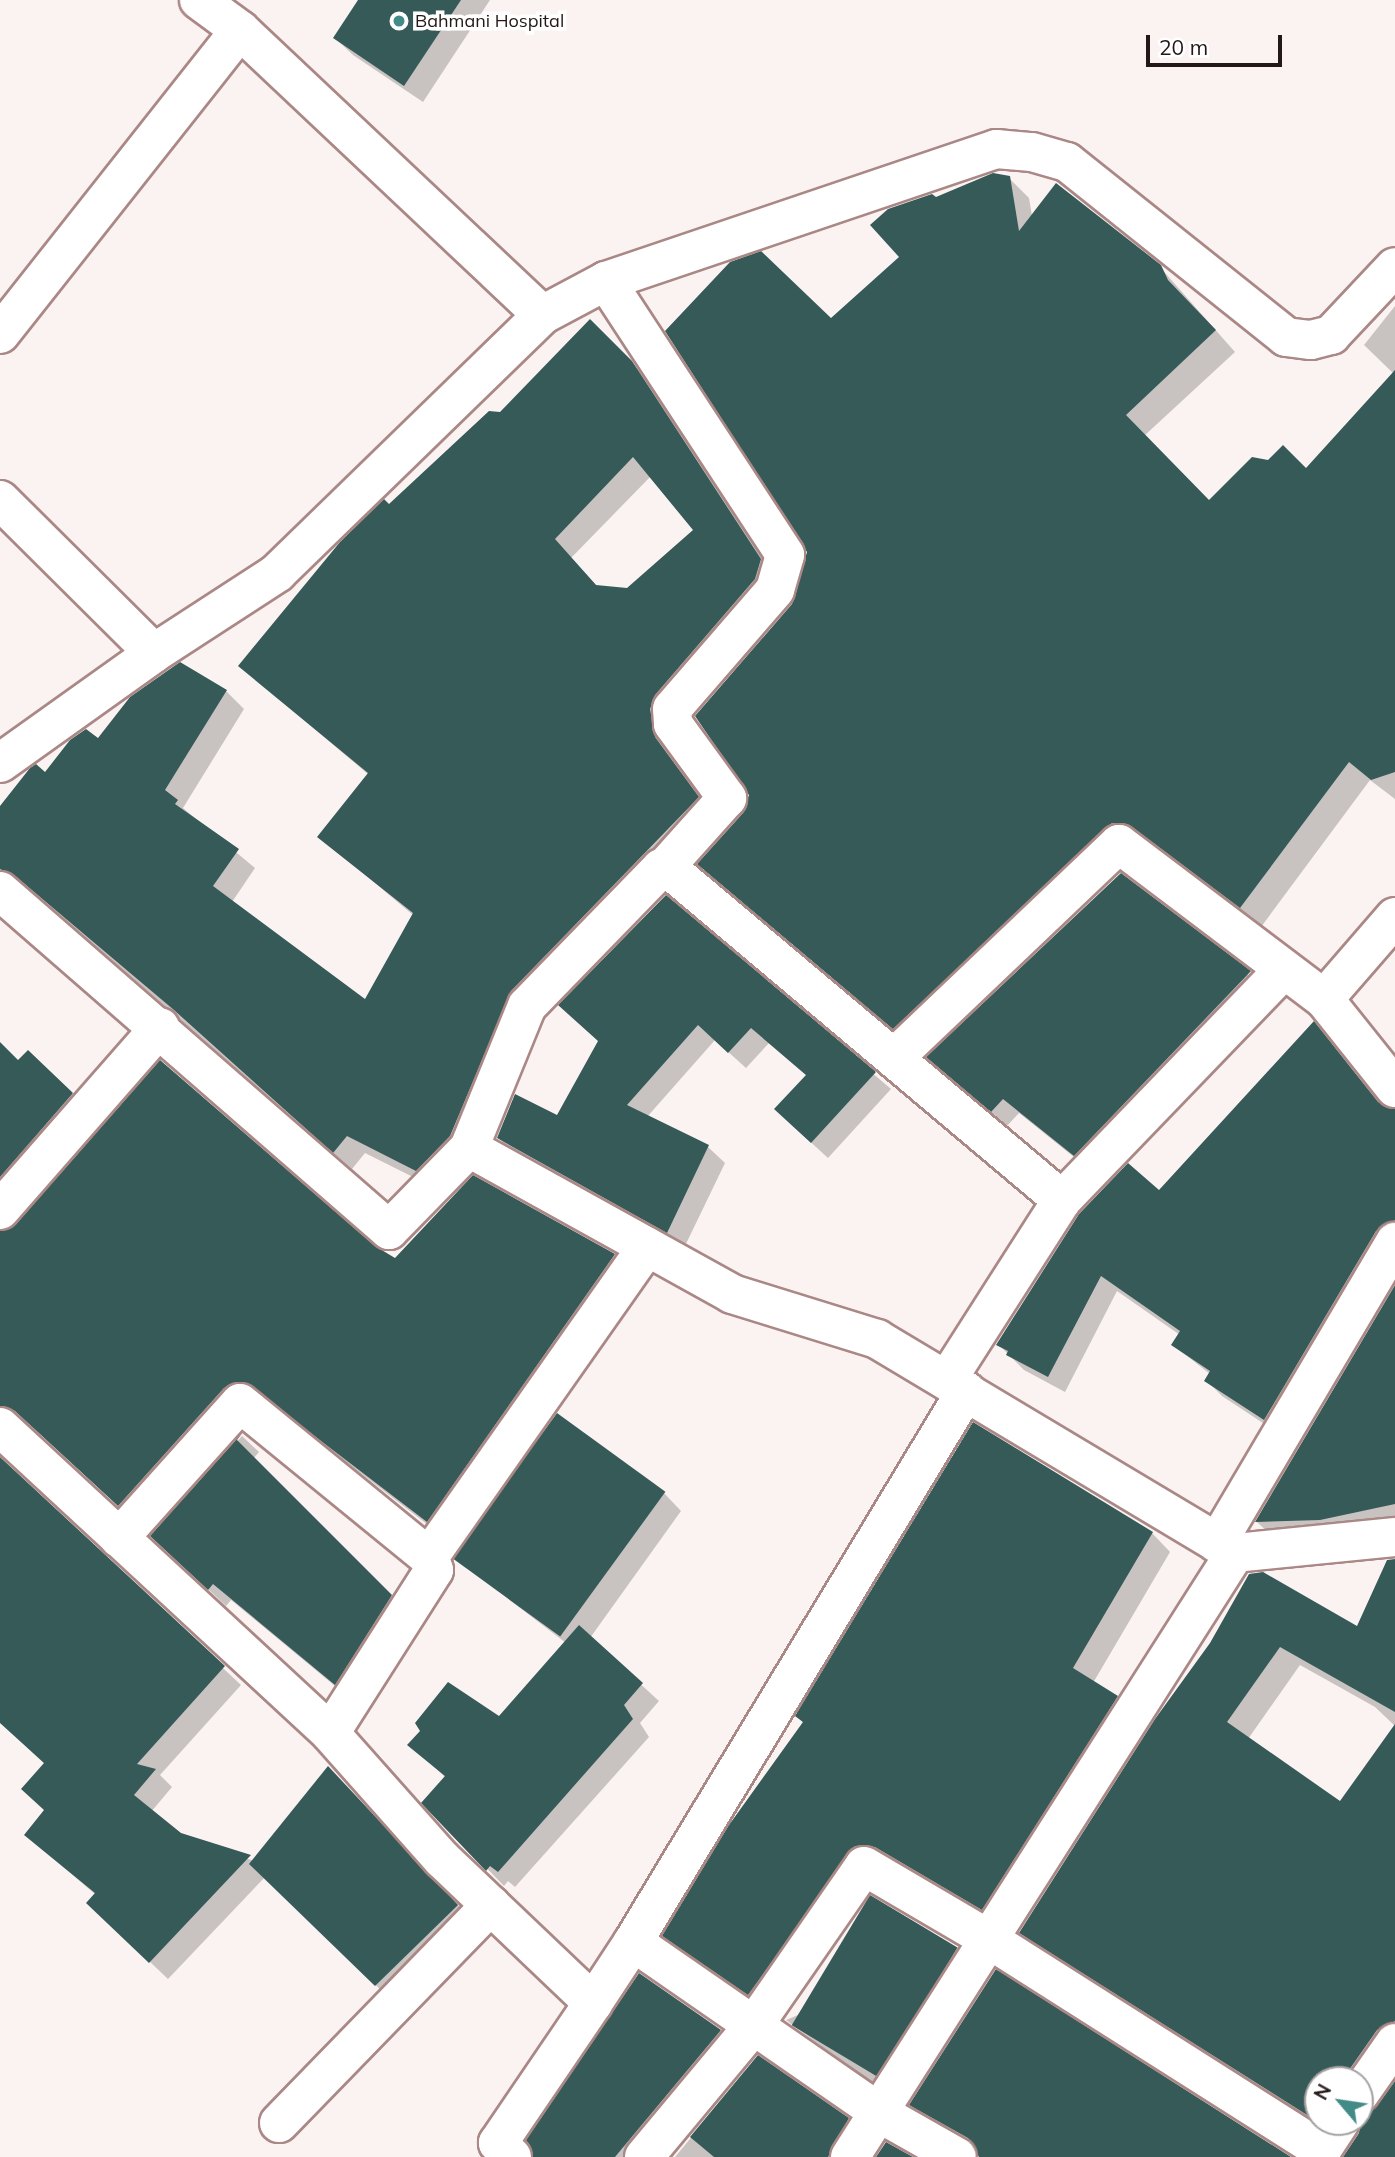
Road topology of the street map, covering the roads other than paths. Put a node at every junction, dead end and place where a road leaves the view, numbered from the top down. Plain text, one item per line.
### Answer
1 (199, 0) edge
2 (240, 30) junction
3 (1395, 267) edge
4 (606, 281) junction
5 (542, 315) junction
6 (0, 334) edge
7 (0, 500) edge
8 (154, 653) junction
9 (0, 763) edge
10 (664, 867) junction
11 (0, 891) edge
12 (1395, 917) edge
13 (1284, 969) junction
14 (1324, 999) junction
15 (160, 1027) junction
16 (895, 1057) junction
17 (1395, 1088) edge
18 (469, 1148) junction
19 (1062, 1200) junction
20 (0, 1210) edge
21 (1395, 1242) edge
22 (647, 1247) junction
23 (956, 1386) junction
24 (0, 1427) edge
25 (1395, 1537) edge
26 (119, 1538) junction
27 (1226, 1548) junction
28 (429, 1557) junction
29 (330, 1733) junction
30 (491, 1905) junction
31 (990, 1940) junction
32 (633, 1942) junction
33 (593, 2004) junction
34 (754, 2025) junction
35 (1395, 2043) edge
36 (1374, 2073) edge
37 (881, 2113) junction
38 (279, 2123) dead end
39 (1326, 2143) edge
40 (499, 2152) edge
41 (644, 2157) edge
42 (850, 2157) edge
43 (957, 2157) edge

1 - 2 street
2 - 5 street
2 - 6 street
3 - 4 street
4 - 5 street
4 - 10 street
5 - 8 street
7 - 8 street
8 - 9 street
10 - 16 street
10 - 18 street
11 - 15 street
12 - 14 street
13 - 14 street
13 - 16 street
13 - 19 street
14 - 17 street
15 - 18 street
15 - 20 street
16 - 19 street
18 - 22 street
19 - 23 street
21 - 27 street
22 - 23 street
22 - 28 street
23 - 27 street
23 - 32 street
24 - 26 street
25 - 27 street
26 - 28 street
26 - 29 street
27 - 31 street
28 - 29 street
29 - 30 street
30 - 33 street
30 - 38 street
31 - 34 street
31 - 37 street
31 - 39 street
32 - 33 street
32 - 34 street
33 - 40 street
34 - 37 street
34 - 41 street
35 - 36 street
37 - 42 street
37 - 43 street

